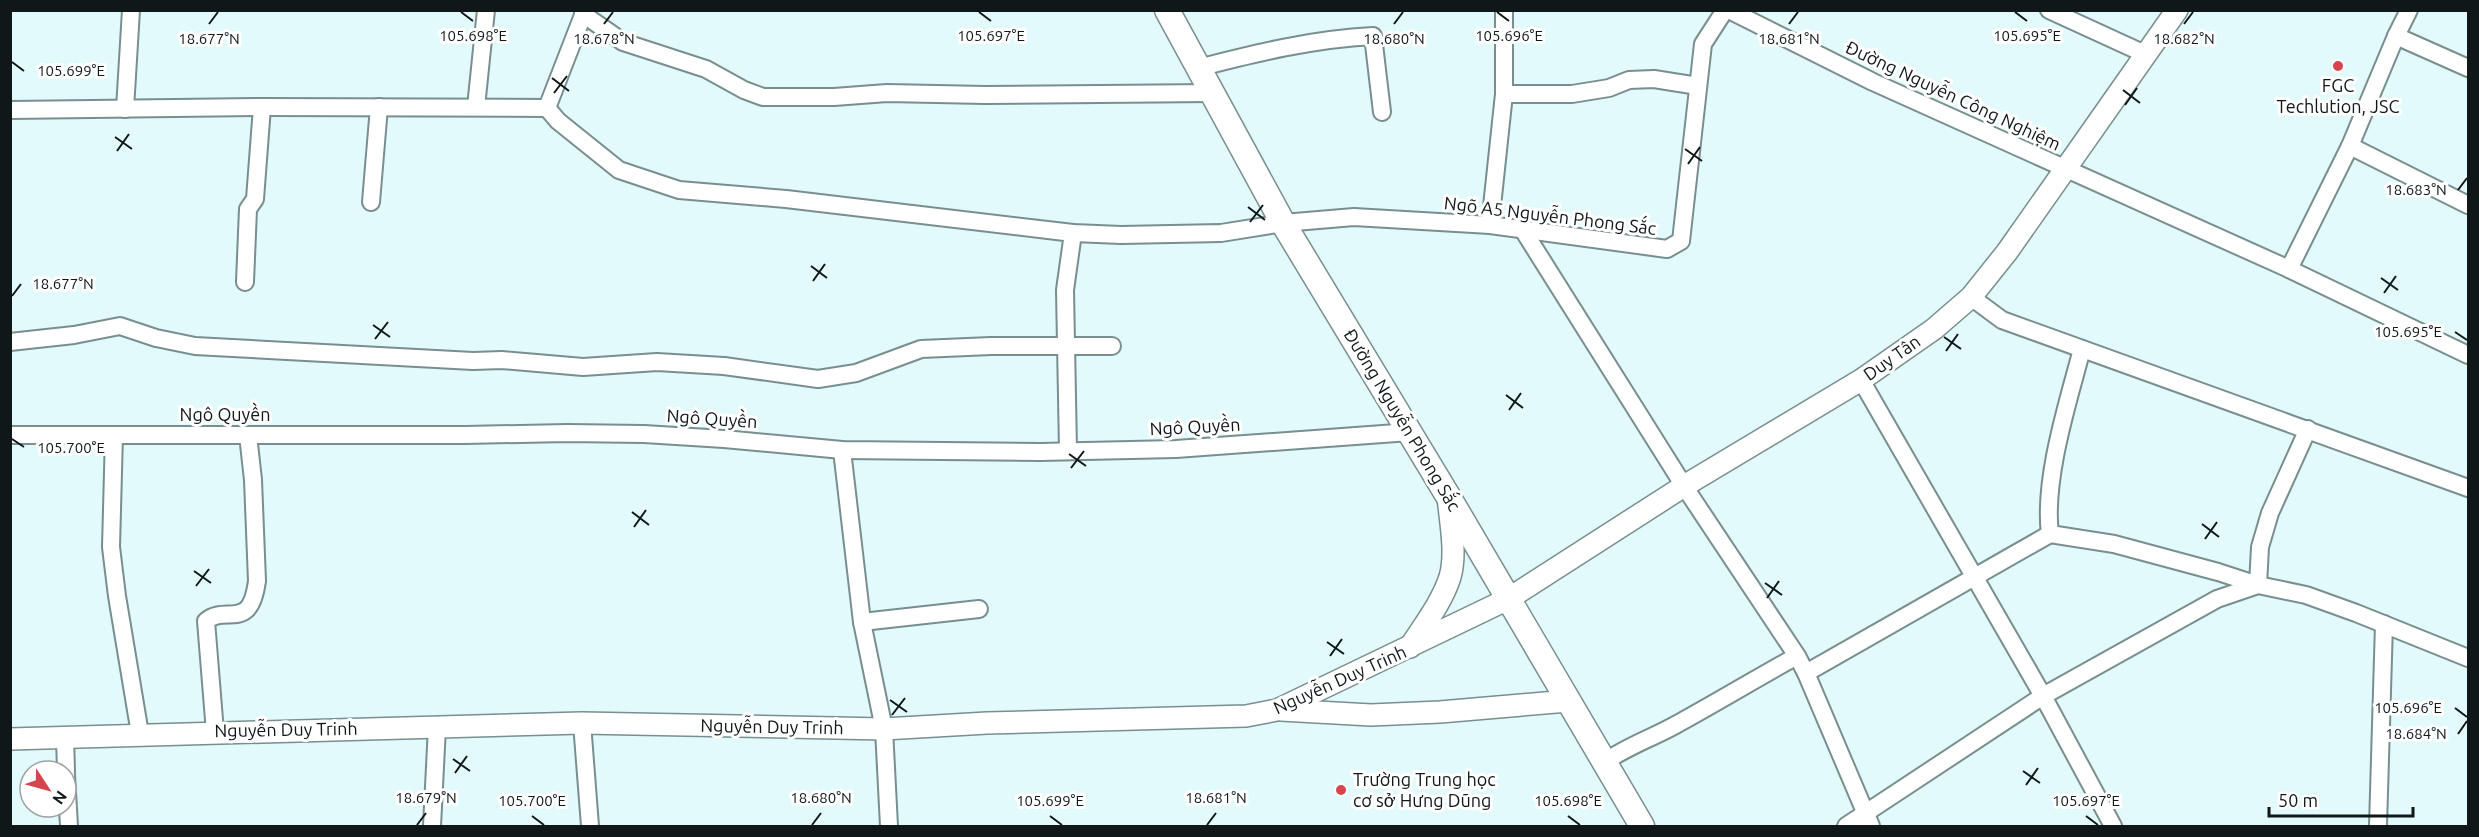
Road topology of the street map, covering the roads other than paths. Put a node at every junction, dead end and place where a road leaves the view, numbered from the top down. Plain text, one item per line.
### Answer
1 (131, 10) edge
2 (486, 10) edge
3 (1167, 10) edge
4 (1504, 10) edge
5 (1727, 10) edge
6 (2049, 10) edge
7 (2177, 10) edge
8 (2409, 10) edge
9 (584, 12) edge
10 (2396, 36) junction
11 (2145, 54) junction
12 (1198, 68) junction
13 (2469, 68) edge
14 (1698, 86) junction
15 (1212, 93) junction
16 (1504, 94) junction
17 (262, 106) junction
18 (379, 107) junction
19 (476, 107) junction
20 (547, 108) junction
21 (125, 109) junction
22 (10, 110) edge
23 (1382, 112) dead end
24 (2350, 146) junction
25 (2064, 169) junction
26 (371, 202) dead end
27 (2469, 205) edge
28 (1283, 224) junction
29 (1490, 225) junction
30 (1523, 230) junction
31 (1073, 233) junction
32 (2289, 269) junction
33 (244, 282) dead end
34 (1971, 297) junction
35 (10, 342) edge
36 (1065, 346) junction
37 (1112, 346) dead end
38 (2082, 349) junction
39 (2469, 355) edge
40 (1861, 380) junction
41 (2308, 429) junction
42 (1410, 432) junction
43 (10, 435) edge
44 (114, 435) junction
45 (248, 435) junction
46 (842, 450) junction
47 (1068, 452) junction
48 (1684, 486) junction
49 (2469, 488) edge
50 (1448, 496) junction
51 (2050, 534) junction
52 (1974, 578) junction
53 (2258, 585) junction
54 (1508, 599) junction
55 (979, 609) dead end
56 (862, 622) junction
57 (2384, 624) junction
58 (1408, 649) junction
59 (1797, 656) junction
60 (2469, 658) edge
61 (1806, 673) junction
62 (2043, 696) junction
63 (1568, 701) junction
64 (1277, 710) junction
65 (582, 723) junction
66 (437, 727) junction
67 (884, 729) junction
68 (215, 732) junction
69 (140, 734) junction
70 (65, 737) junction
71 (10, 739) edge
72 (66, 759) edge
73 (1605, 762) junction
74 (1867, 821) edge
75 (432, 826) edge
76 (590, 826) edge
77 (889, 826) edge
78 (1642, 826) edge
79 (1846, 826) edge
80 (2112, 826) edge
81 (2378, 826) edge

1 - 21 street
2 - 19 street
3 - 12 main road, Đường Nguyễn Phong Sắc
4 - 16 street
5 - 14 street, Ngõ A5 Nguyễn Phong Sắc
5 - 25 street, Đường Nguyễn Công Nghiệm
6 - 11 street
7 - 11 street, Duy Tân
8 - 10 street
9 - 15 street
9 - 20 street
10 - 13 street
10 - 24 street
11 - 25 street, Duy Tân
12 - 15 main road, Đường Nguyễn Phong Sắc
12 - 23 street
14 - 16 street
14 - 30 street, Ngõ A5 Nguyễn Phong Sắc
15 - 28 main road, Đường Nguyễn Phong Sắc
16 - 29 street
17 - 18 street
17 - 21 street
17 - 33 street
18 - 19 street
18 - 26 street
19 - 20 street
20 - 31 street, Ngõ A5 Nguyễn Phong Sắc
21 - 22 street
24 - 27 street
24 - 32 street
25 - 32 street, Đường Nguyễn Công Nghiệm
25 - 34 street, Duy Tân
28 - 29 street, Ngõ A5 Nguyễn Phong Sắc
28 - 31 street, Ngõ A5 Nguyễn Phong Sắc
28 - 42 main road, Đường Nguyễn Phong Sắc
29 - 30 street, Ngõ A5 Nguyễn Phong Sắc
30 - 48 street
31 - 36 street
32 - 39 street, Đường Nguyễn Công Nghiệm
34 - 38 street
34 - 40 street, Duy Tân
35 - 36 street
36 - 37 street
36 - 47 street
38 - 41 street
38 - 51 street
40 - 48 street, Duy Tân
40 - 52 street
41 - 49 street
41 - 53 street
42 - 47 street, Ngô Quyền
42 - 50 main road, Đường Nguyễn Phong Sắc
43 - 44 street, Ngô Quyền
44 - 45 street, Ngô Quyền
44 - 69 street
45 - 46 street, Ngô Quyền
45 - 68 street
46 - 47 street, Ngô Quyền
46 - 56 street
48 - 54 street, Duy Tân
48 - 59 street
50 - 54 main road, Đường Nguyễn Phong Sắc
50 - 58 street
51 - 52 street
51 - 53 street
52 - 61 street
52 - 62 street
53 - 57 street
53 - 62 street
54 - 58 street, Nguyễn Duy Trinh
54 - 63 main road, Đường Nguyễn Phong Sắc
55 - 56 street
56 - 67 street
57 - 60 street
57 - 81 street
58 - 64 street, Nguyễn Duy Trinh
59 - 61 street
59 - 73 street
61 - 74 street
62 - 74 street
62 - 80 street
63 - 64 street
63 - 73 main road, Đường Nguyễn Phong Sắc
64 - 67 street, Nguyễn Duy Trinh
65 - 66 street, Nguyễn Duy Trinh
65 - 67 street, Nguyễn Duy Trinh
65 - 76 street
66 - 68 street, Nguyễn Duy Trinh
66 - 75 street
67 - 77 street
68 - 69 street, Nguyễn Duy Trinh
69 - 70 street, Nguyễn Duy Trinh
70 - 71 street, Nguyễn Duy Trinh
70 - 72 street
73 - 78 main road, Đường Nguyễn Phong Sắc
74 - 79 street

